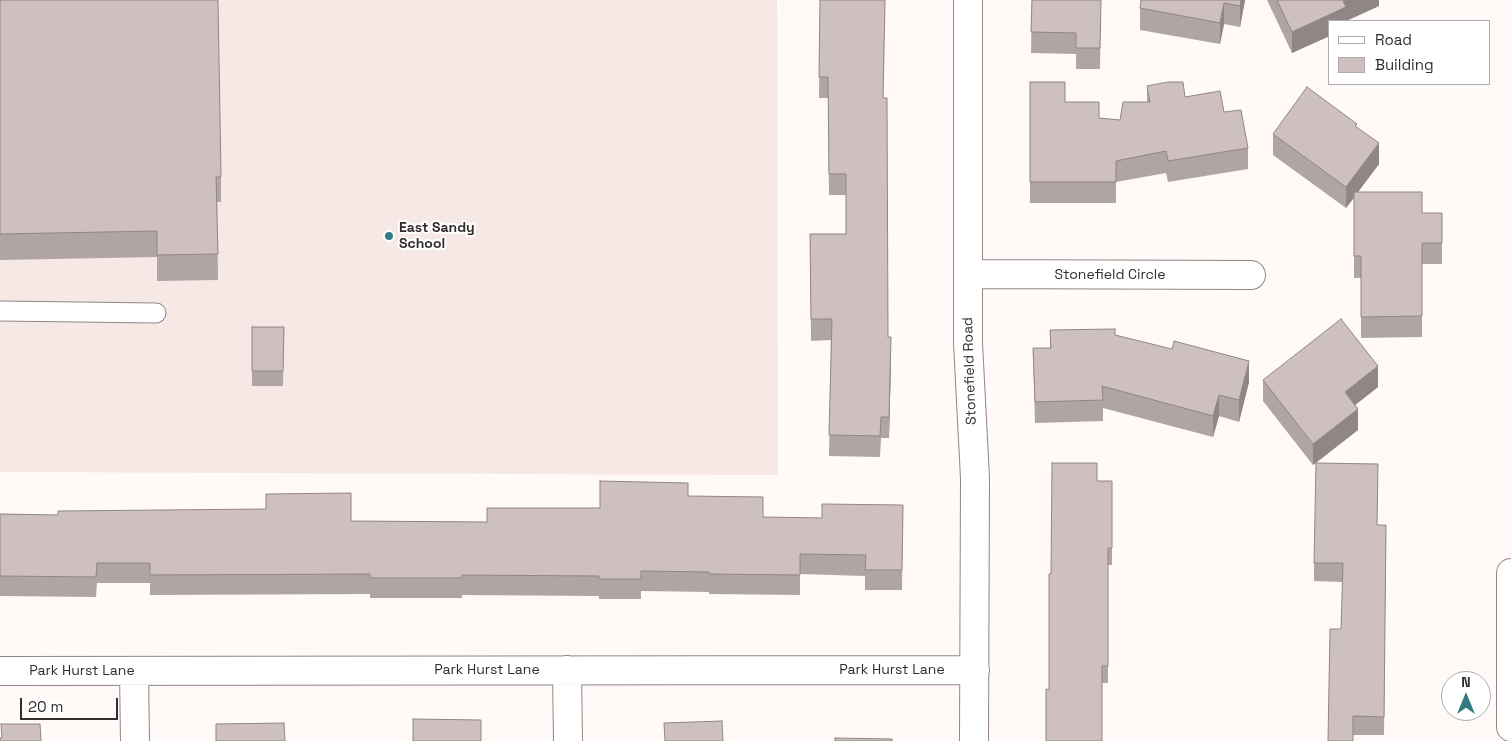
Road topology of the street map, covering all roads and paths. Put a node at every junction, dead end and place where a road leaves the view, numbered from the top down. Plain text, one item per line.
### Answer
1 (968, 0) edge
2 (968, 274) junction
3 (1251, 275) dead end
4 (0, 312) edge
5 (156, 313) dead end
6 (1511, 573) edge
7 (1511, 594) edge
8 (568, 670) junction
9 (974, 670) junction
10 (0, 671) edge
11 (134, 671) junction
12 (1511, 727) edge
13 (135, 741) edge
14 (568, 741) edge
15 (974, 741) edge

1 - 2 street, Stonefield Road
2 - 3 street, Stonefield Circle
2 - 9 street, Stonefield Road
4 - 5 lane
6 - 7 street
7 - 12 street
8 - 9 street, Park Hurst Lane
8 - 11 street, Park Hurst Lane
8 - 14 street
9 - 15 street, Stonefield Road
10 - 11 street, Park Hurst Lane
11 - 13 street

